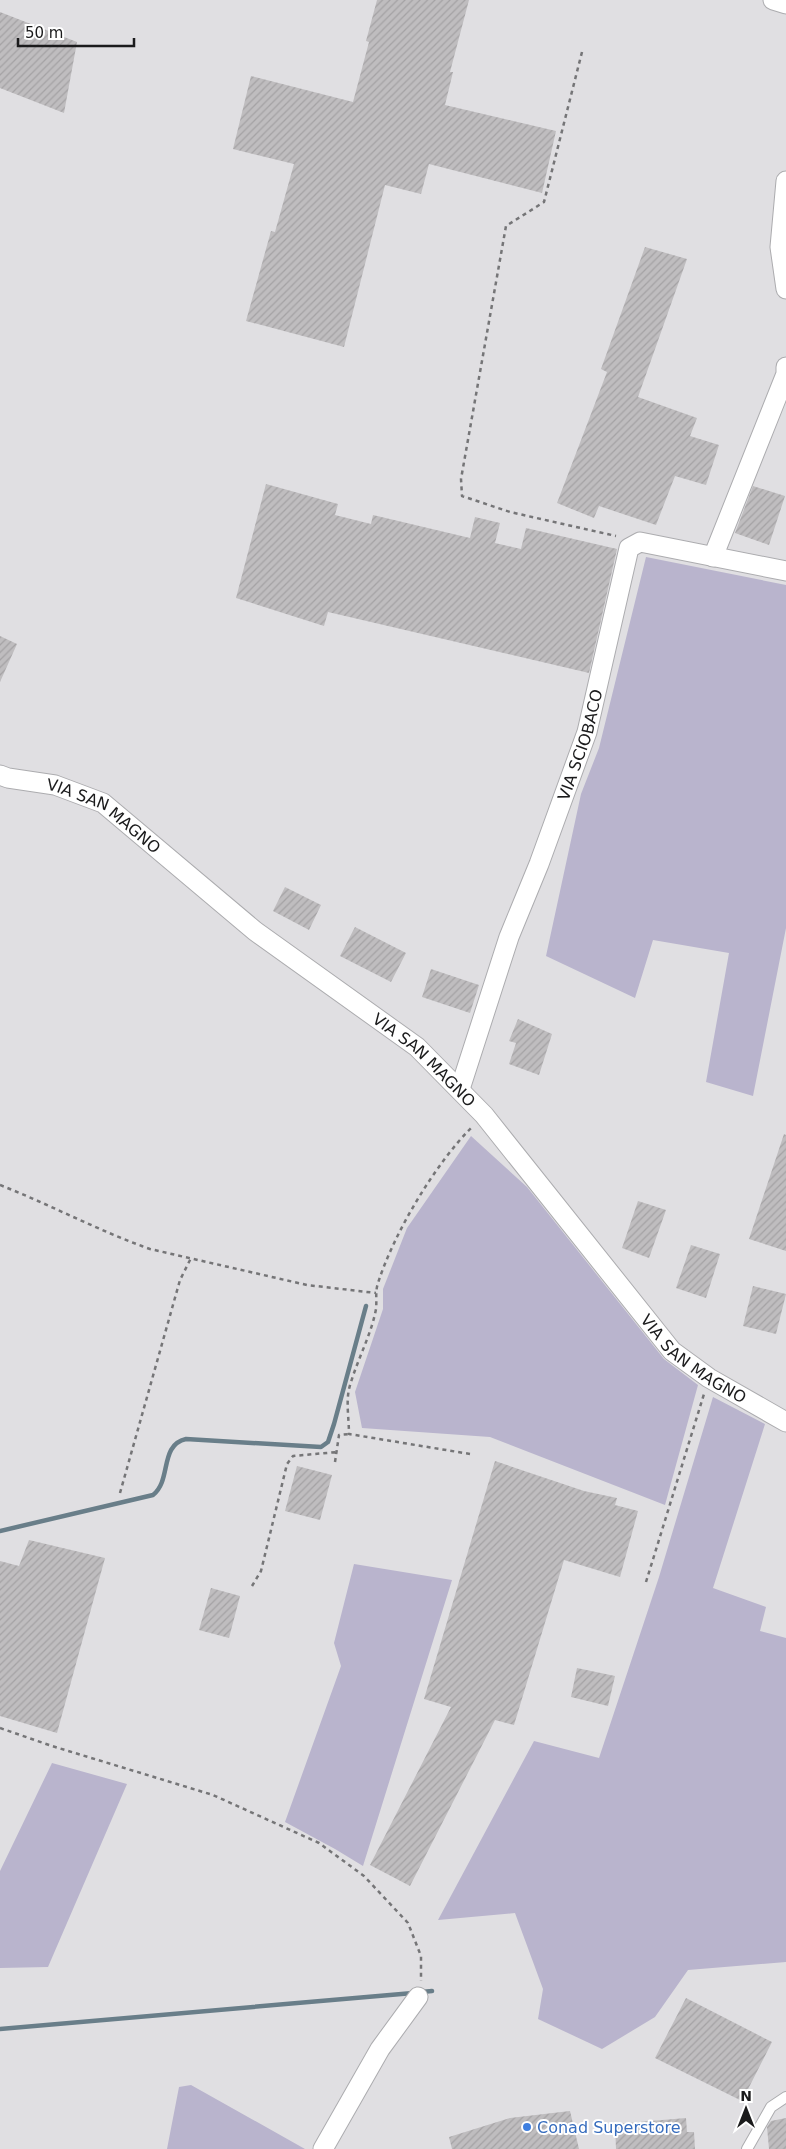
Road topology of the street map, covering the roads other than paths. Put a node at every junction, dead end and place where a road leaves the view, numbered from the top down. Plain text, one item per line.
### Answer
1 (773, 0) edge
2 (786, 4) edge
3 (786, 181) edge
4 (786, 288) edge
5 (786, 367) edge
6 (714, 557) junction
7 (786, 571) edge
8 (0, 775) edge
9 (460, 1089) junction
10 (786, 1422) edge
11 (420, 1991) road end
12 (786, 2097) edge
13 (323, 2149) edge
14 (747, 2149) edge

1 - 2 street
3 - 4 street
5 - 6 street
6 - 7 street
6 - 9 street, VIA SCIOBACO
8 - 9 street, VIA SAN MAGNO
9 - 10 street, VIA SAN MAGNO
11 - 13 street
12 - 14 lane

